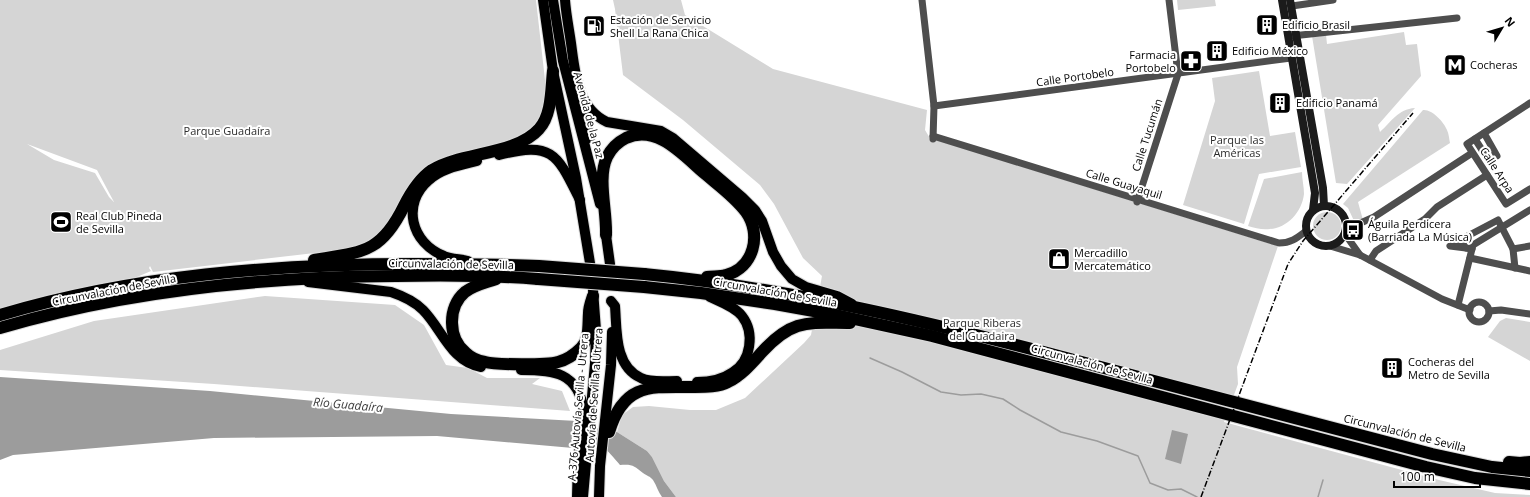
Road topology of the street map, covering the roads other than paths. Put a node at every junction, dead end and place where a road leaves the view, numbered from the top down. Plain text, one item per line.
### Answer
1 (542, 0) edge
2 (553, 0) edge
3 (557, 0) edge
4 (565, 0) edge
5 (922, 0) edge
6 (1169, 0) edge
7 (1282, 0) edge
8 (1333, 0) edge
9 (1312, 2) edge
10 (1291, 3) edge
11 (1457, 18) dead end
12 (1297, 36) junction
13 (1288, 37) junction
14 (571, 41) junction
15 (1291, 58) junction
16 (553, 71) junction
17 (1178, 74) junction
18 (577, 78) junction
19 (1530, 103) edge
20 (934, 106) junction
21 (1484, 133) junction
22 (1475, 139) junction
23 (1472, 153) junction
24 (1497, 156) dead end
25 (1489, 161) dead end
26 (1487, 175) junction
27 (1529, 192) edge
28 (580, 200) junction
29 (1138, 201) junction
30 (1324, 206) junction
31 (602, 210) junction
32 (1313, 210) junction
33 (1530, 210) edge
34 (1346, 224) junction
35 (1503, 228) junction
36 (1306, 231) junction
37 (1345, 234) junction
38 (606, 235) junction
39 (1460, 240) junction
40 (1330, 246) junction
41 (1530, 246) edge
42 (1469, 249) junction
43 (1513, 249) junction
44 (1360, 255) junction
45 (1470, 258) junction
46 (1370, 260) junction
47 (590, 262) dead end
48 (480, 264) junction
49 (610, 264) dead end
50 (1515, 268) junction
51 (255, 270) junction
52 (1530, 271) edge
53 (504, 276) junction
54 (611, 278) dead end
55 (688, 278) junction
56 (286, 280) junction
57 (593, 293) joint
58 (701, 293) junction
59 (611, 300) junction
60 (1458, 305) junction
61 (859, 307) junction
62 (1470, 310) junction
63 (1489, 311) junction
64 (0, 314) edge
65 (1530, 314) edge
66 (875, 324) junction
67 (0, 328) edge
68 (587, 411) junction
69 (609, 423) junction
70 (1432, 454) junction
71 (582, 459) junction
72 (1530, 462) edge
73 (1530, 471) edge
74 (1530, 484) edge
75 (600, 493) edge
76 (576, 497) edge
77 (583, 497) edge

1 - 16 main road
2 - 31 main road, Avenida de la Paz
3 - 14 main road
4 - 14 main road
5 - 20 street
6 - 17 street
7 - 13 street
8 - 9 street
9 - 10 street
10 - 12 street
11 - 12 street
12 - 13 street
12 - 30 street
13 - 15 street
14 - 18 main road
15 - 17 street, Calle Portobelo
15 - 32 street
16 - 28 main road
16 - 51 highway
17 - 20 street, Calle Portobelo
17 - 29 street, Calle Tucumán
18 - 31 main road
18 - 61 main road
19 - 21 street
20 - 29 street, Calle Guayaquil
21 - 22 street
21 - 24 street
22 - 23 street, Calle Arpa
22 - 25 street
23 - 26 street, Calle Arpa
23 - 34 street
26 - 27 street, Calle Arpa
26 - 46 street
28 - 47 main road
28 - 48 main road
29 - 36 street, Calle Guayaquil
30 - 32 street
30 - 34 street
31 - 38 main road, Avenida de la Paz
32 - 36 street
33 - 35 street
34 - 37 street
35 - 39 street
35 - 42 street
35 - 43 street
36 - 40 street
37 - 40 street
37 - 44 street
38 - 49 main road
38 - 55 highway
39 - 42 street
39 - 42 street
40 - 44 street
41 - 43 street
42 - 45 street
43 - 50 street
44 - 46 street
45 - 50 street
45 - 60 street
46 - 60 street
48 - 51 highway, Circunvalación de Sevilla
48 - 55 highway, Circunvalación de Sevilla, bridge
50 - 52 street
51 - 64 highway, Circunvalación de Sevilla
53 - 56 highway, Circunvalación de Sevilla
53 - 57 highway
53 - 58 highway, Circunvalación de Sevilla, bridge
54 - 59 main road, Autovía de Sevilla a Utrera
55 - 61 highway, Circunvalación de Sevilla
56 - 67 highway, Circunvalación de Sevilla
56 - 68 main road
57 - 68 main road
58 - 59 main road
58 - 66 highway, Circunvalación de Sevilla
59 - 69 main road, Autovía de Sevilla a Utrera
60 - 62 street
61 - 70 highway, Circunvalación de Sevilla
62 - 63 street
62 - 63 street
63 - 65 street
66 - 69 highway
66 - 74 highway, Circunvalación de Sevilla
68 - 71 main road
69 - 75 main road, Autovía de Sevilla a Utrera
70 - 72 highway
70 - 73 highway, Circunvalación de Sevilla
71 - 76 main road
71 - 77 main road, A-376 Autovía Sevilla - Utrera

